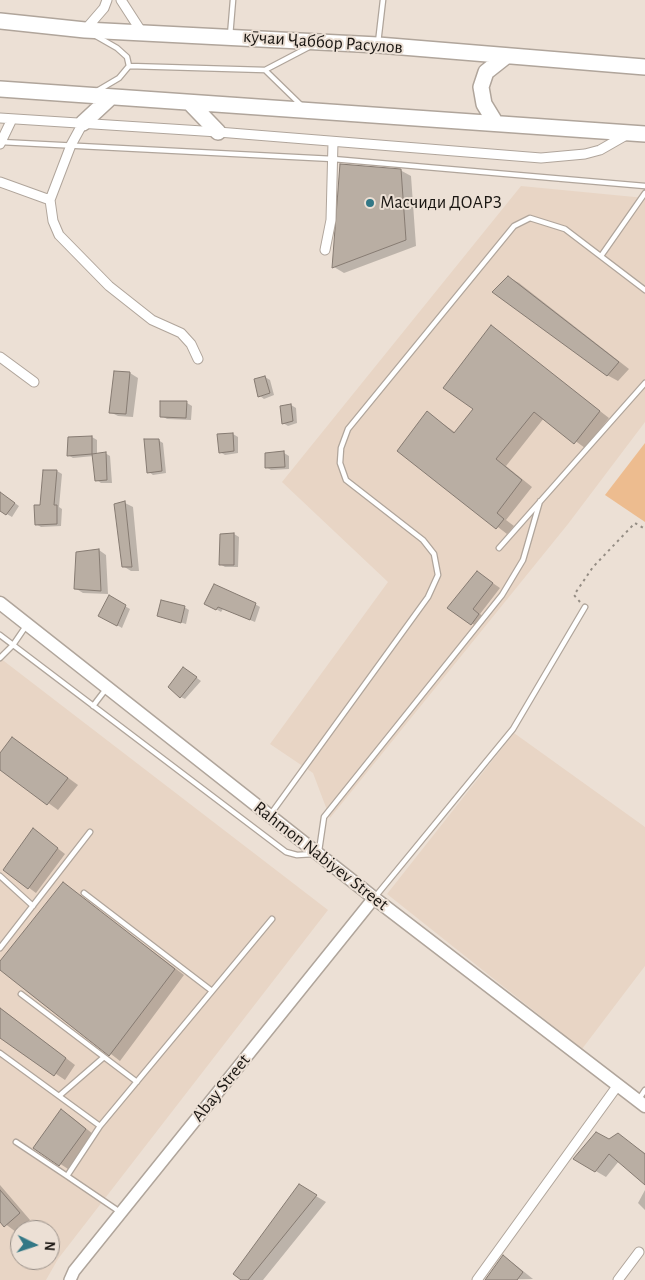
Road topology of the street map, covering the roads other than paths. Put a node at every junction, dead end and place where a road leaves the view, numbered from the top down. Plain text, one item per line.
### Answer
1 (107, 0) edge
2 (121, 0) edge
3 (233, 0) edge
4 (383, 0) edge
5 (2, 23) edge
6 (85, 30) junction
7 (141, 31) junction
8 (230, 36) junction
9 (320, 41) junction
10 (378, 44) junction
11 (505, 57) junction
12 (129, 66) junction
13 (645, 67) edge
14 (265, 70) junction
15 (0, 89) edge
16 (88, 96) junction
17 (111, 97) junction
18 (191, 104) junction
19 (305, 110) junction
20 (0, 118) edge
21 (12, 119) junction
22 (495, 122) junction
23 (83, 123) junction
24 (218, 132) junction
25 (628, 134) junction
26 (645, 134) edge
27 (333, 142) junction
28 (0, 143) edge
29 (71, 145) junction
30 (333, 159) junction
31 (0, 182) edge
32 (645, 186) edge
33 (645, 192) edge
34 (50, 200) junction
35 (326, 250) dead end
36 (601, 256) junction
37 (645, 290) edge
38 (0, 357) edge
39 (198, 359) dead end
40 (34, 382) dead end
41 (645, 383) edge
42 (540, 502) junction
43 (499, 548) dead end
44 (0, 603) edge
45 (585, 607) road end
46 (27, 624) junction
47 (0, 635) edge
48 (13, 646) junction
49 (0, 658) edge
50 (107, 688) junction
51 (93, 706) junction
52 (270, 816) junction
53 (90, 832) dead end
54 (319, 854) junction
55 (0, 876) edge
56 (84, 893) dead end
57 (374, 898) junction
58 (33, 906) junction
59 (272, 919) dead end
60 (0, 948) edge
61 (212, 991) junction
62 (21, 994) dead end
63 (0, 1053) edge
64 (104, 1057) junction
65 (137, 1082) junction
66 (618, 1086) junction
67 (59, 1096) junction
68 (643, 1099) edge
69 (100, 1126) junction
70 (16, 1142) dead end
71 (67, 1176) junction
72 (121, 1212) junction
73 (639, 1252) dead end
74 (70, 1280) edge
75 (477, 1280) edge
76 (618, 1280) edge

1 - 6 street
2 - 7 street
3 - 8 lane
4 - 10 lane
5 - 6 main road, кӯчаи Ҷаббор Расулов
6 - 7 main road, кӯчаи Ҷаббор Расулов
6 - 12 lane
7 - 8 main road, кӯчаи Ҷаббор Расулов
8 - 9 main road, кӯчаи Ҷаббор Расулов
9 - 10 main road, кӯчаи Ҷаббор Расулов
9 - 14 lane
10 - 11 main road, кӯчаи Ҷаббор Расулов
11 - 13 main road, кӯчаи Ҷаббор Расулов
11 - 22 main road
12 - 14 lane
12 - 16 lane
14 - 19 lane
15 - 16 main road
16 - 17 main road
17 - 18 main road
17 - 23 main road
18 - 19 main road
18 - 24 main road
19 - 22 main road
20 - 21 street
21 - 23 street
21 - 28 street
22 - 25 main road
23 - 24 street
23 - 29 street
24 - 27 street
25 - 26 main road
25 - 27 street
27 - 30 street
28 - 29 lane
29 - 30 lane
29 - 34 street
30 - 32 lane
30 - 35 street
31 - 34 street
33 - 36 lane
34 - 39 street
36 - 37 lane
36 - 52 lane
38 - 40 street
41 - 42 lane
42 - 43 lane
42 - 54 lane
44 - 46 main road, Rahmon Nabiyev Street
45 - 57 lane
46 - 48 lane
46 - 50 main road, Rahmon Nabiyev Street
47 - 48 lane
48 - 49 lane
48 - 51 lane
50 - 51 lane
50 - 52 main road, Rahmon Nabiyev Street
51 - 54 lane
52 - 54 main road, Rahmon Nabiyev Street
53 - 58 lane
54 - 57 main road, Rahmon Nabiyev Street
55 - 58 lane
56 - 61 lane
57 - 66 main road, Rahmon Nabiyev Street
57 - 72 street, Abay Street
58 - 60 lane
59 - 61 lane
61 - 65 lane
62 - 64 lane
63 - 67 lane
64 - 65 lane
64 - 67 lane
65 - 69 lane
66 - 68 main road, Rahmon Nabiyev Street
66 - 75 street
67 - 69 lane
69 - 71 lane
70 - 71 lane
71 - 72 lane
72 - 74 street, Abay Street
73 - 76 street

